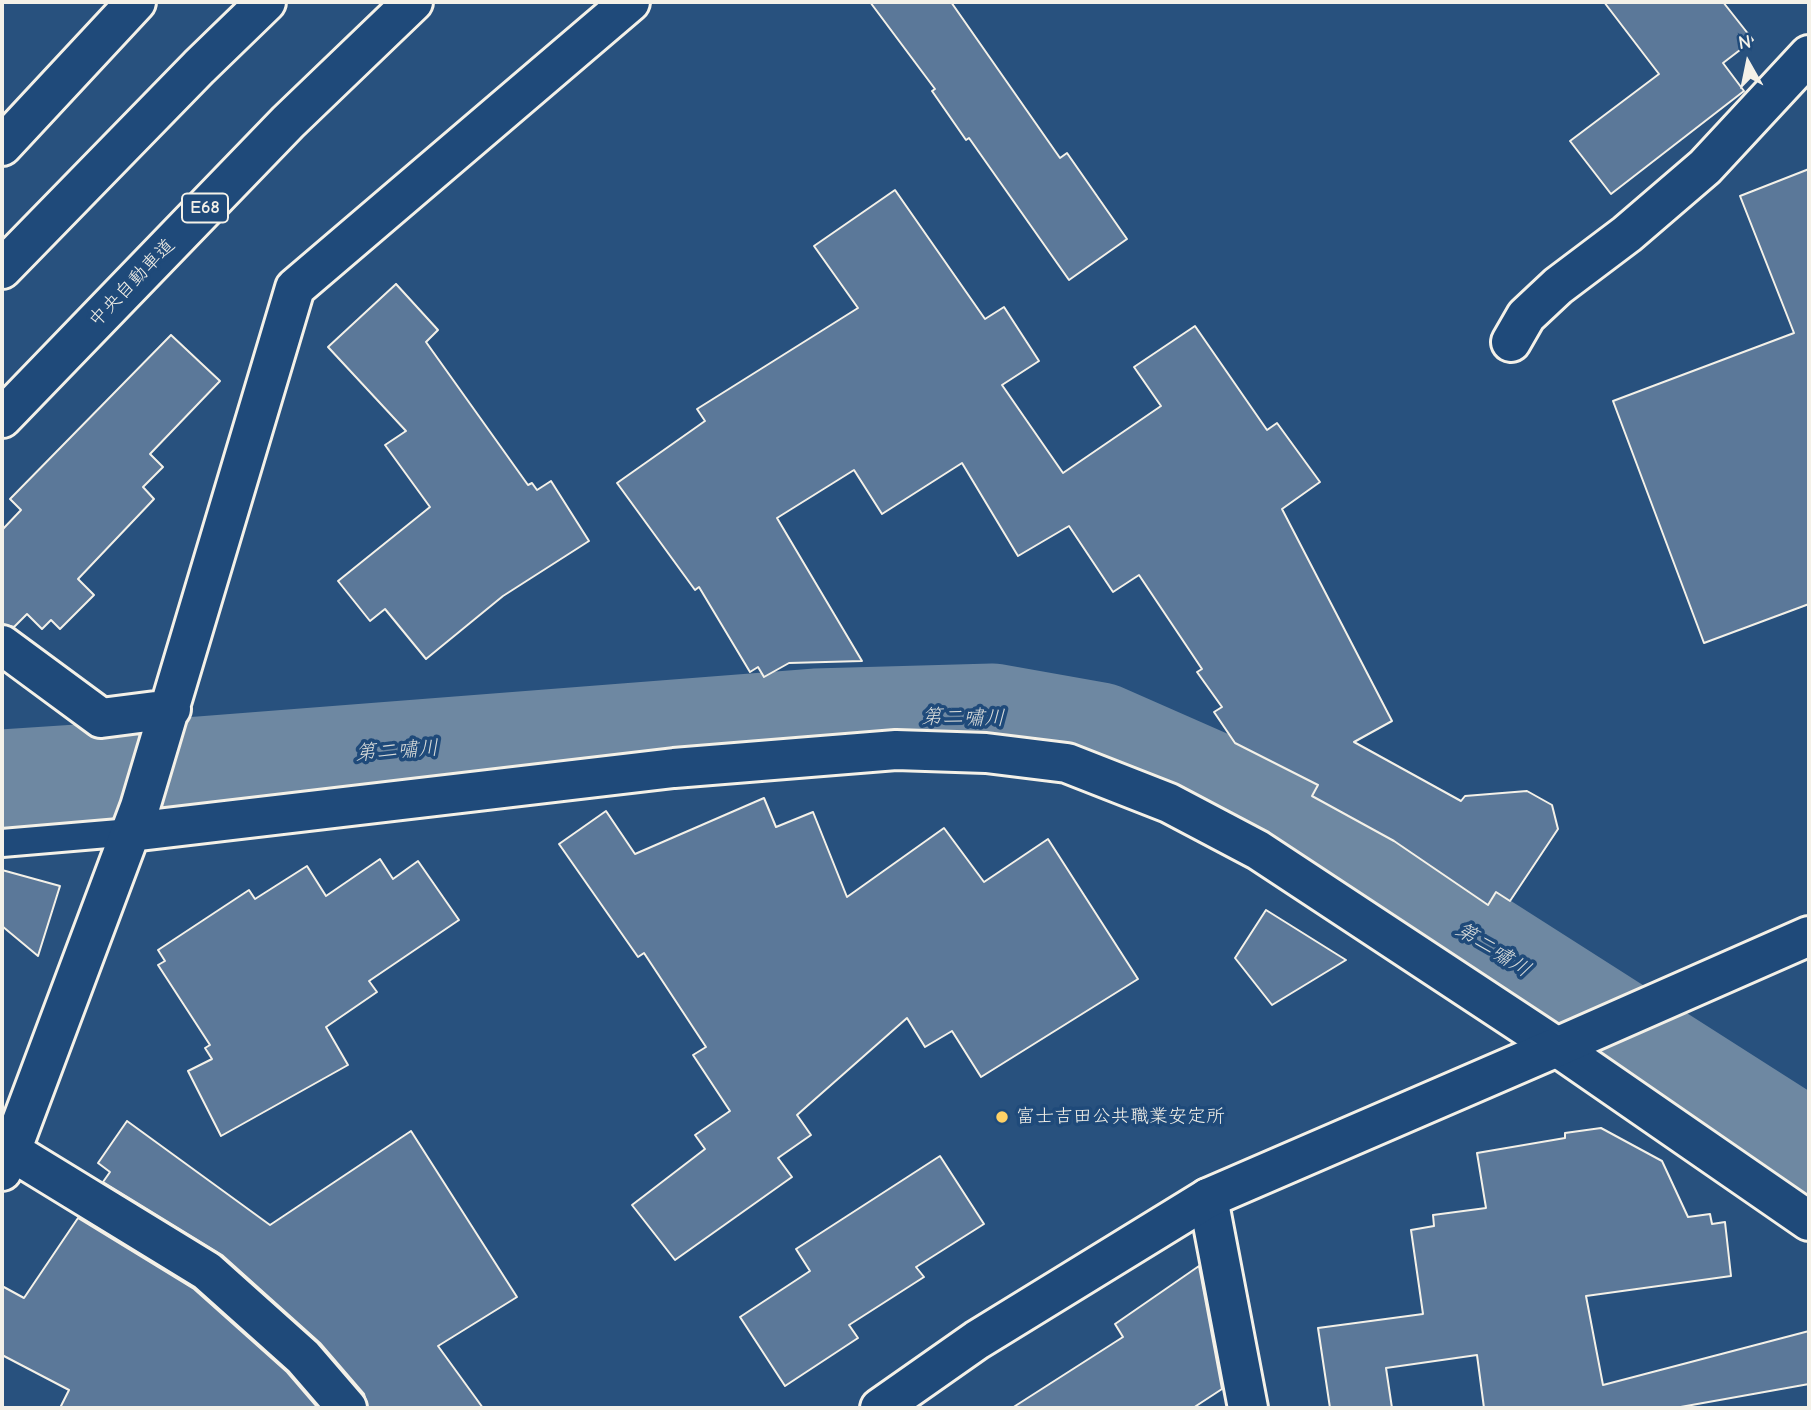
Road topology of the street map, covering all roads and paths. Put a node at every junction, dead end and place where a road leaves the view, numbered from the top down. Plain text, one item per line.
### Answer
1 (135, 2) edge
2 (266, 2) edge
3 (412, 2) edge
4 (630, 2) edge
5 (1809, 55) edge
6 (2, 146) edge
7 (2, 269) edge
8 (1511, 342) dead end
9 (2, 418) edge
10 (2, 645) edge
11 (166, 726) junction
12 (136, 820) junction
13 (2, 843) edge
14 (1809, 936) edge
15 (1574, 1040) junction
16 (6, 1161) edge
17 (1208, 1198) junction
18 (1809, 1222) edge
19 (347, 1408) edge
20 (880, 1408) edge
21 (1248, 1408) edge

1 - 6 main road
2 - 7 main road
3 - 9 main road, 中央自動車道 / E68
4 - 11 main road
5 - 8 main road
10 - 11 main road
11 - 12 main road
12 - 13 lane
12 - 15 main road
12 - 16 main road
14 - 15 main road
15 - 17 main road
15 - 18 main road
16 - 19 main road
17 - 20 main road
17 - 21 main road

